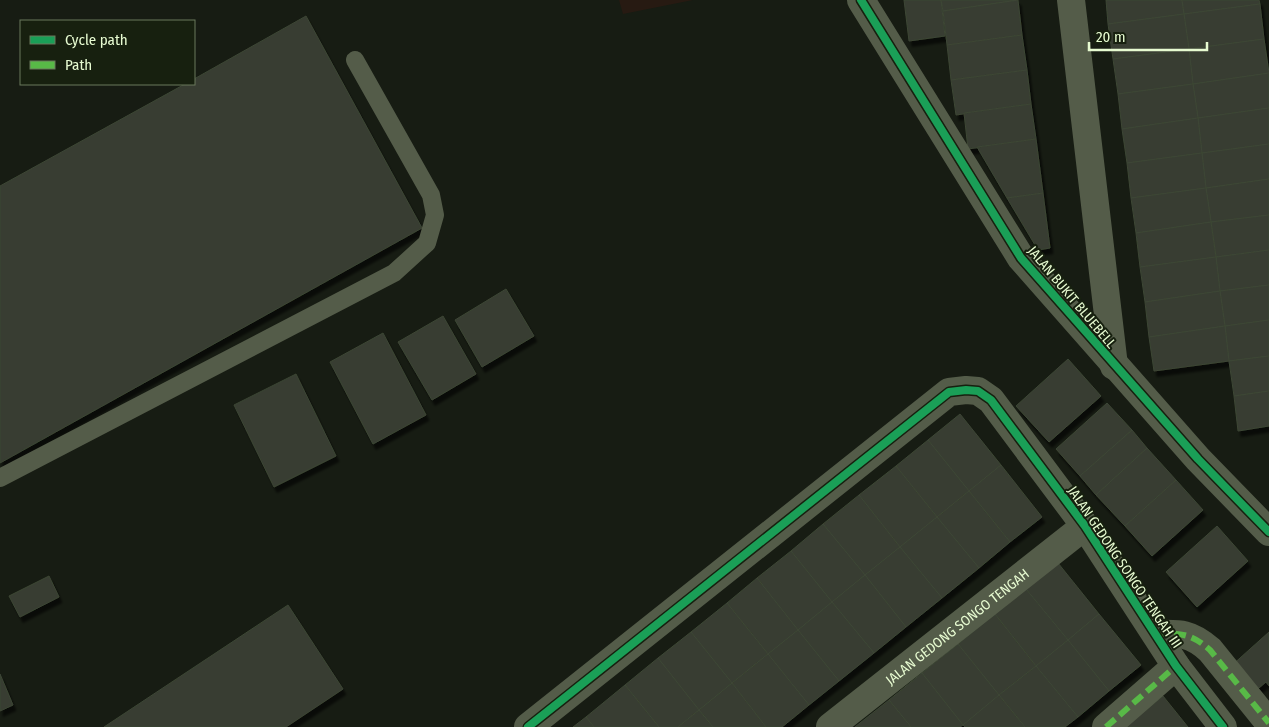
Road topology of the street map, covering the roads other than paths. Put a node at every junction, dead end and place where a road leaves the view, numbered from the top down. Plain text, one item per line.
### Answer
1 (861, 0) edge
2 (1071, 0) edge
3 (355, 60) dead end
4 (1114, 366) junction
5 (0, 478) edge
6 (1086, 526) junction
7 (1269, 532) edge
8 (1156, 634) junction
9 (1176, 666) junction
10 (1269, 723) edge
11 (528, 727) edge
12 (830, 727) edge
13 (1106, 727) edge
14 (1223, 727) edge

1 - 4 street, JALAN BUKIT BLUEBELL
2 - 4 street
3 - 5 lane
4 - 7 street, JALAN BUKIT BLUEBELL
6 - 8 street, JALAN GEDONG SONGO TENGAH III
6 - 11 street, JALAN GEDONG SONGO TENGAH III
6 - 12 street, JALAN GEDONG SONGO TENGAH
8 - 9 street, JALAN GEDONG SONGO TENGAH III
8 - 10 street
9 - 13 street
9 - 14 street, JALAN GEDONG SONGO TENGAH III

